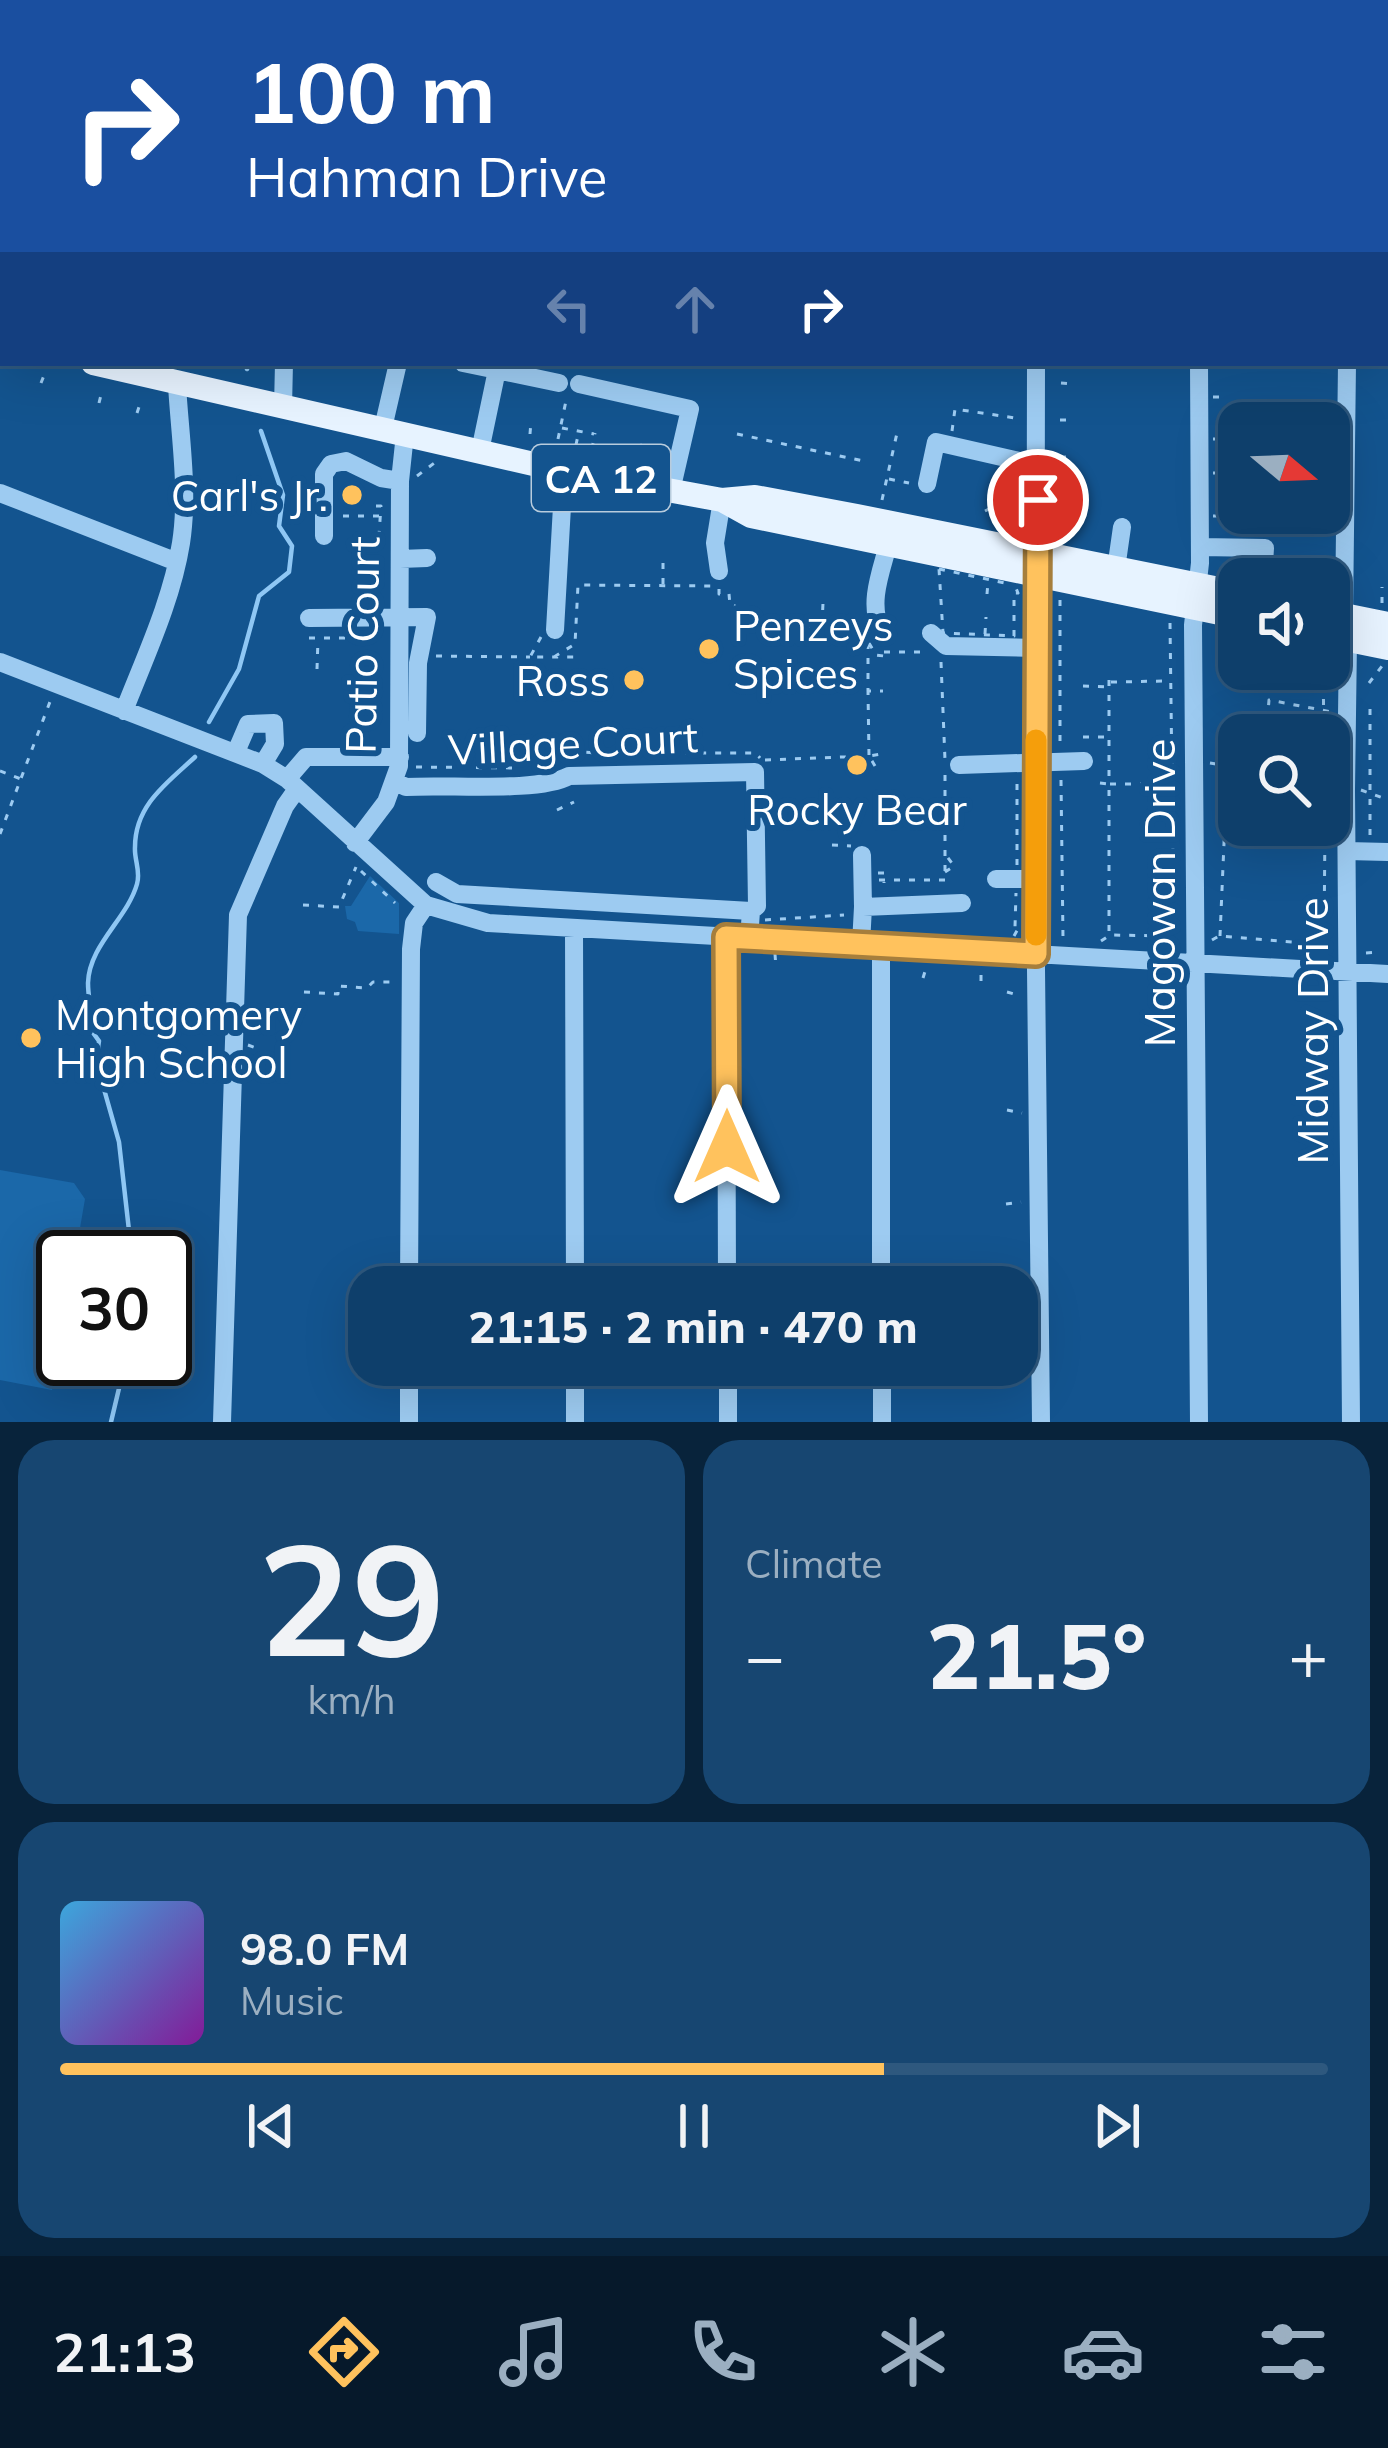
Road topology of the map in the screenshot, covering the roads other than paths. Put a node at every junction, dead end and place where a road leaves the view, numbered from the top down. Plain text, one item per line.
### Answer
1 (110, 366) edge
2 (284, 366) edge
3 (398, 366) edge
4 (478, 366) edge
5 (1036, 366) edge
6 (1199, 366) edge
7 (1347, 366) edge
8 (497, 370) junction
9 (166, 376) edge
10 (283, 407) junction
11 (394, 431) junction
12 (480, 451) junction
13 (1037, 465) junction
14 (564, 471) junction
15 (406, 482) junction
16 (927, 484) road end
17 (671, 491) junction
18 (0, 494) edge
19 (722, 500) junction
20 (1122, 527) dead end
21 (325, 536) dead end
22 (888, 545) junction
23 (1200, 547) junction
24 (427, 558) dead end
25 (1264, 558) edge
26 (1340, 558) edge
27 (400, 559) junction
28 (178, 562) junction
29 (1116, 569) junction
30 (718, 571) dead end
31 (1026, 573) junction
32 (1218, 594) edge
33 (1196, 596) junction
34 (1218, 607) edge
35 (1386, 613) edge
36 (400, 617) junction
37 (1350, 623) edge
38 (309, 628) road end
39 (874, 629) road end
40 (550, 630) road end
41 (1350, 633) edge
42 (932, 643) road end
43 (1036, 649) junction
44 (1387, 654) edge
45 (0, 662) edge
46 (1344, 690) edge
47 (124, 710) junction
48 (418, 733) dead end
49 (236, 752) junction
50 (1093, 756) road end
51 (406, 762) junction
52 (1036, 763) junction
53 (263, 764) junction
54 (959, 765) dead end
55 (395, 782) junction
56 (292, 784) junction
57 (355, 844) junction
58 (1347, 851) junction
59 (1388, 852) edge
60 (864, 864) road end
61 (996, 879) dead end
62 (1026, 879) junction
63 (436, 882) dead end
64 (521, 898) junction
65 (962, 903) dead end
66 (426, 905) junction
67 (656, 906) junction
68 (856, 911) junction
69 (758, 916) junction
70 (520, 924) junction
71 (574, 929) junction
72 (656, 933) junction
73 (726, 937) junction
74 (749, 939) junction
75 (871, 945) junction
76 (1036, 954) junction
77 (1196, 962) junction
78 (1348, 973) junction
79 (1388, 974) edge
80 (409, 1266) edge
81 (575, 1266) edge
82 (728, 1266) edge
83 (880, 1266) edge
84 (409, 1386) edge
85 (575, 1386) edge
86 (728, 1386) edge
87 (882, 1386) edge
88 (222, 1422) edge
89 (409, 1422) edge
90 (575, 1422) edge
91 (728, 1422) edge
92 (882, 1422) edge
93 (1041, 1422) edge
94 (1199, 1422) edge
95 (1351, 1422) edge

1 - 9 main road, CA 12
2 - 10 street
3 - 11 street, Patio Court
4 - 8 street
5 - 13 street
6 - 23 street, Magowan Drive
7 - 26 street, Midway Drive
8 - 12 street
8 - 17 street
9 - 10 main road, CA 12
9 - 28 street
10 - 11 main road, CA 12
11 - 12 main road, CA 12
11 - 15 street, Patio Court
12 - 14 main road, CA 12
13 - 16 street
13 - 31 street
14 - 17 main road, CA 12
14 - 40 street
15 - 21 street
15 - 27 street, Patio Court
17 - 19 main road, CA 12
18 - 28 street
19 - 22 main road, CA 12
19 - 30 street
19 - 31 main road, CA 12
20 - 29 street
22 - 31 main road, CA 12
22 - 39 street
23 - 25 street
23 - 33 street, Magowan Drive
24 - 27 street
27 - 36 street, Patio Court
28 - 47 street
29 - 31 main road, CA 12
29 - 33 main road, CA 12
31 - 33 main road, CA 12
31 - 43 street
32 - 33 main road, CA 12
33 - 34 main road, CA 12
33 - 77 street, Magowan Drive
35 - 37 main road
36 - 38 street
36 - 48 street
36 - 51 street, Patio Court
41 - 44 main road
42 - 43 street
43 - 52 street
45 - 47 street
46 - 58 street, Midway Drive
47 - 49 street
49 - 53 street
49 - 53 street
50 - 52 street
51 - 55 street, Patio Court
51 - 56 street
52 - 54 street
52 - 62 street
53 - 56 street
55 - 57 street, Patio Court
55 - 69 street, Village Court
56 - 57 street
56 - 88 street
57 - 66 street
58 - 59 street
58 - 78 street, Midway Drive
60 - 68 street
61 - 62 street
62 - 76 street
63 - 64 street
64 - 67 street
64 - 70 street
65 - 68 street
66 - 70 street
66 - 80 street
67 - 69 street
67 - 72 street
68 - 75 street
69 - 74 street
70 - 71 street
71 - 72 street
71 - 81 street
72 - 73 street
73 - 74 street
73 - 82 street
74 - 75 street
75 - 76 street
75 - 83 street
76 - 77 street
76 - 93 street
77 - 78 street
77 - 94 street, Magowan Drive
78 - 79 street
78 - 95 street, Midway Drive
84 - 89 street
85 - 90 street
86 - 91 street
87 - 92 street

